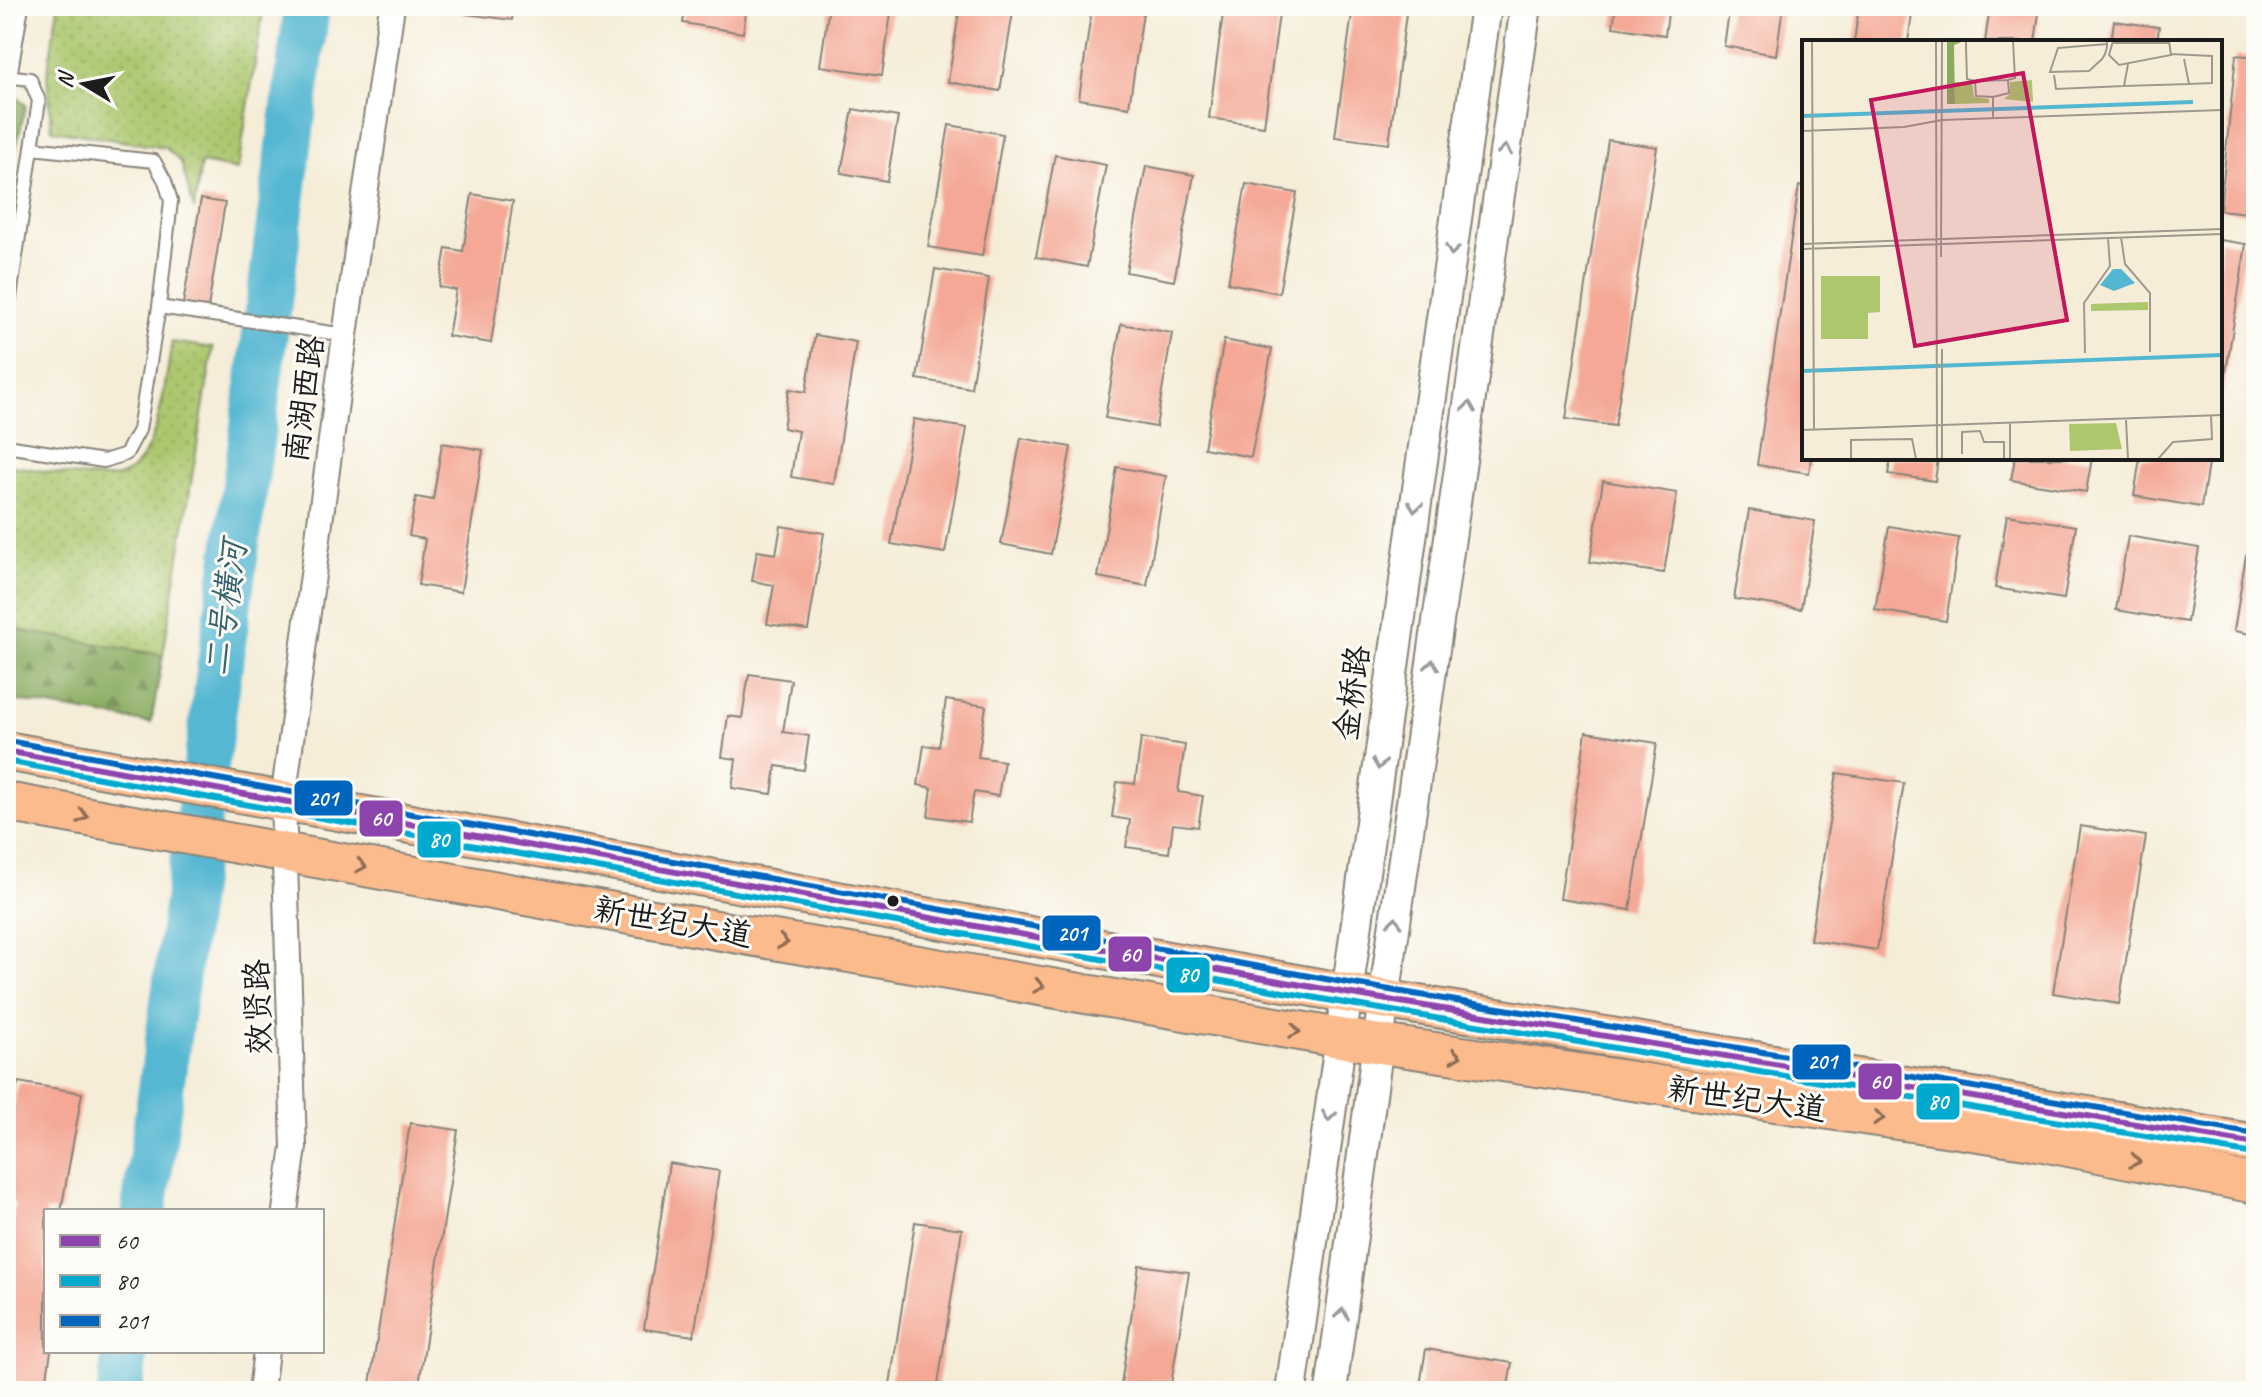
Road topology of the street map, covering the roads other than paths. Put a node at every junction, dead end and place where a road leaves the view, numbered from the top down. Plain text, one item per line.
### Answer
1 (22, 6) edge
2 (392, 6) edge
3 (1486, 6) edge
4 (1526, 6) edge
5 (8, 76) edge
6 (32, 148) junction
7 (159, 307) junction
8 (6, 324) edge
9 (345, 335) junction
10 (6, 446) edge
11 (6, 751) edge
12 (283, 800) junction
13 (6, 802) edge
14 (284, 853) junction
15 (1346, 993) junction
16 (1384, 999) junction
17 (1340, 1038) junction
18 (1378, 1044) junction
19 (2256, 1144) edge
20 (2256, 1184) edge
21 (285, 1209) edge
22 (266, 1353) edge
23 (261, 1391) edge
24 (1291, 1391) edge
25 (1331, 1391) edge

1 - 5 lane
2 - 9 street, 南湖西路
3 -> 15 street, 金桥路
16 -> 4 street
5 - 6 lane
6 - 7 lane
6 - 8 lane
7 - 9 lane
7 - 10 lane
9 - 12 street, 南湖西路
11 - 12 main road, 新世纪大道
12 - 14 street, 效贤路
12 - 15 main road, 新世纪大道
13 -> 14 main road, 新世纪大道
14 -> 17 main road, 新世纪大道
14 - 21 street, 效贤路
15 - 16 main road, 新世纪大道
15 - 17 street, 金桥路
16 - 18 street
16 - 19 main road, 新世纪大道
17 - 18 main road, 新世纪大道
17 -> 24 street, 金桥路
18 -> 20 main road, 新世纪大道
25 -> 18 street
22 - 23 street

